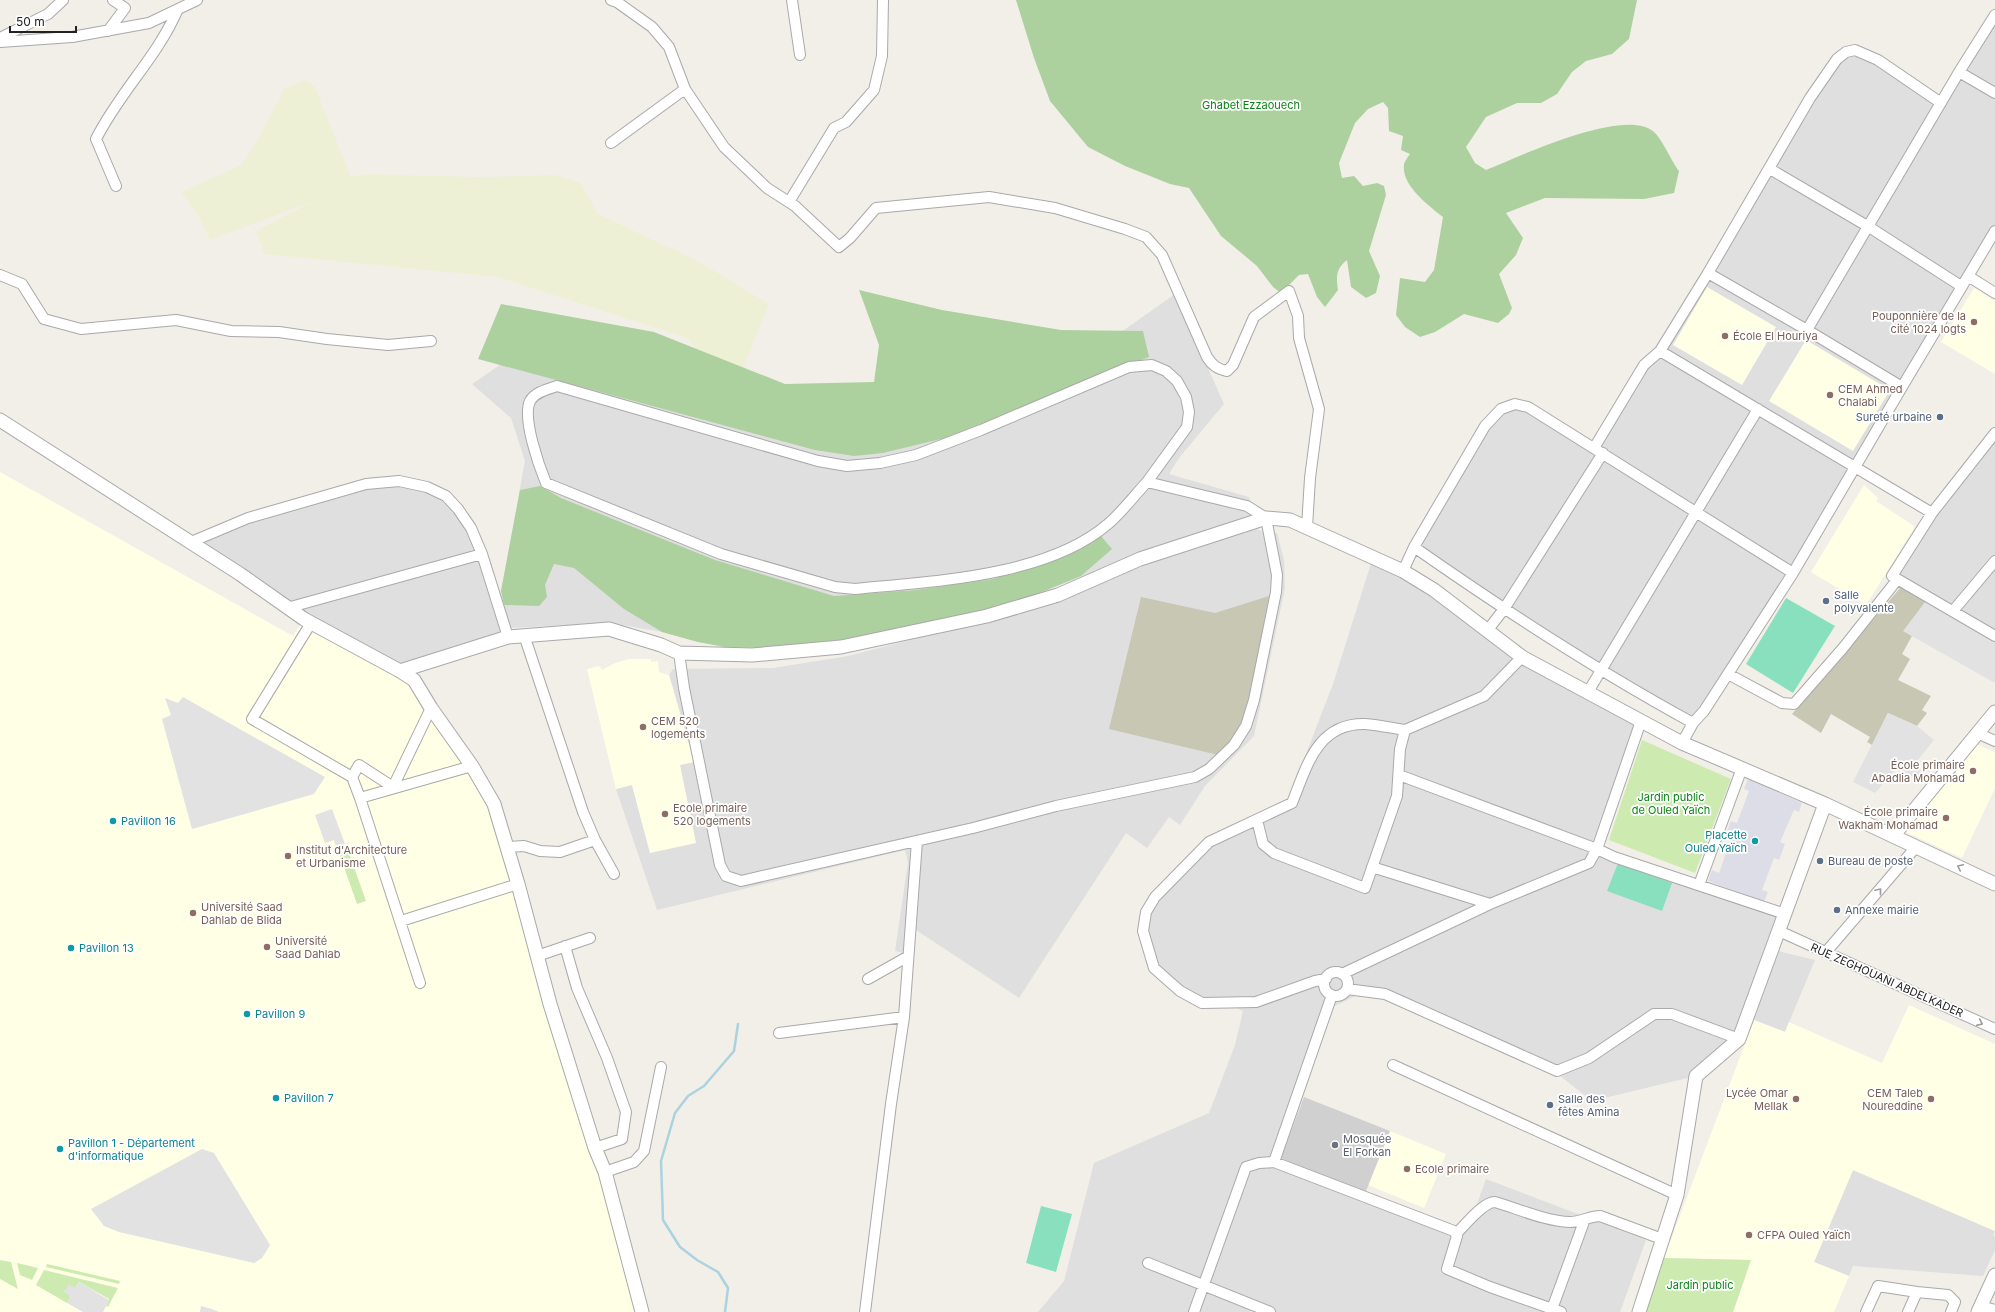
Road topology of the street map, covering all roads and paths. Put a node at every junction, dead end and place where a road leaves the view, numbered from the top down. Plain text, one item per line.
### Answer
1 (63, 0) edge
2 (113, 0) edge
3 (197, 0) edge
4 (611, 0) edge
5 (792, 0) edge
6 (883, 0) edge
7 (177, 11) junction
8 (1995, 15) edge
9 (108, 31) junction
10 (0, 38) edge
11 (0, 42) edge
12 (800, 54) dead end
13 (1959, 72) junction
14 (685, 89) junction
15 (1995, 93) edge
16 (1941, 103) junction
17 (611, 143) dead end
18 (1770, 169) junction
19 (116, 186) dead end
20 (789, 202) junction
21 (1869, 226) junction
22 (1995, 231) edge
23 (1708, 272) junction
24 (0, 275) edge
25 (1968, 276) junction
26 (1962, 286) junction
27 (1995, 292) edge
28 (1807, 330) junction
29 (431, 341) dead end
30 (1660, 351) junction
31 (1902, 387) junction
32 (1758, 409) junction
33 (0, 420) edge
34 (1995, 433) edge
35 (1598, 450) junction
36 (1855, 468) junction
37 (1146, 482) junction
38 (1696, 512) junction
39 (1932, 513) junction
40 (1266, 518) junction
41 (1307, 527) junction
42 (191, 542) junction
43 (1414, 547) junction
44 (482, 554) junction
45 (1995, 561) edge
46 (1402, 571) junction
47 (1793, 573) junction
48 (1897, 580) junction
49 (287, 608) junction
50 (1504, 609) junction
51 (1953, 611) junction
52 (311, 623) junction
53 (1487, 631) junction
54 (524, 635) junction
55 (1995, 636) edge
56 (508, 637) junction
57 (679, 653) junction
58 (1522, 658) junction
59 (1602, 669) junction
60 (400, 671) junction
61 (1728, 674) junction
62 (1588, 692) junction
63 (431, 708) junction
64 (1995, 712) edge
65 (1641, 721) junction
66 (1693, 723) junction
67 (1405, 730) junction
68 (1977, 733) junction
69 (1995, 741) edge
70 (1682, 743) junction
71 (472, 766) junction
72 (1742, 768) junction
73 (1399, 775) junction
74 (352, 777) junction
75 (393, 787) junction
76 (360, 798) junction
77 (1825, 804) junction
78 (1257, 820) junction
79 (1892, 836) junction
80 (595, 840) junction
81 (917, 841) junction
82 (506, 847) junction
83 (1916, 847) junction
84 (1597, 849) junction
85 (1372, 867) junction
86 (614, 874) dead end
87 (518, 884) junction
88 (1995, 884) edge
89 (1699, 885) junction
90 (1490, 904) junction
91 (1785, 914) junction
92 (400, 921) junction
93 (1779, 931) junction
94 (590, 938) dead end
95 (565, 946) junction
96 (1826, 952) junction
97 (537, 956) junction
98 (907, 957) junction
99 (1342, 974) junction
100 (868, 979) dead end
101 (1326, 979) junction
102 (420, 983) dead end
103 (1347, 989) junction
104 (1332, 995) junction
105 (904, 1017) junction
106 (1995, 1029) edge
107 (779, 1033) dead end
108 (1739, 1040) junction
109 (1393, 1065) dead end
110 (661, 1067) dead end
111 (595, 1148) junction
112 (1274, 1162) junction
113 (605, 1172) junction
114 (1677, 1195) junction
115 (1585, 1220) junction
116 (1457, 1233) junction
117 (1662, 1239) junction
118 (1148, 1263) dead end
119 (1995, 1275) edge
120 (1204, 1284) junction
121 (1917, 1292) junction
122 (1979, 1309) edge
123 (1556, 1310) edge
124 (1995, 1310) edge
125 (642, 1312) edge
126 (865, 1312) edge
127 (1194, 1312) edge
128 (1270, 1312) edge
129 (1639, 1312) edge
130 (1866, 1312) edge
131 (1908, 1312) edge
132 (1951, 1312) edge

1 - 10 street
2 - 9 street
3 - 7 street
4 - 14 street
5 - 12 street
6 - 20 street
7 - 9 street
7 - 19 street
8 - 13 street
9 - 11 street
13 - 15 street
13 - 16 street
14 - 17 street
14 - 20 street
16 - 18 street
16 - 21 street
18 - 21 street
18 - 23 street
20 - 41 street
21 - 26 street
21 - 28 street
22 - 25 street
23 - 28 street
23 - 30 street
24 - 29 street
25 - 26 street
25 - 27 street
26 - 31 street
28 - 31 street
30 - 32 street
30 - 35 street
31 - 36 street
32 - 36 street
32 - 38 street
33 - 42 street
34 - 39 street
35 - 38 street
35 - 43 street
35 - 50 street
36 - 39 street
36 - 47 street
37 - 37 street
37 - 40 street
38 - 47 street
38 - 59 street
39 - 48 street
40 - 41 street
40 - 57 street
40 - 81 street
41 - 46 street
42 - 44 street
42 - 49 street
43 - 46 street
43 - 50 street
44 - 49 street
44 - 56 street
45 - 51 street
46 - 53 street
47 - 61 street
48 - 51 street
48 - 61 street
49 - 52 street
50 - 53 street
50 - 59 street
51 - 55 street
52 - 60 street
52 - 74 street
53 - 58 street
54 - 56 street
54 - 57 street
54 - 80 street
56 - 60 street
57 - 81 street
58 - 62 street
58 - 67 street
59 - 62 street
59 - 66 street
60 - 63 street
61 - 66 street
62 - 65 street
63 - 71 street
63 - 75 street
64 - 68 street
65 - 70 street
65 - 84 street
66 - 70 street
67 - 73 street
67 - 78 street
68 - 69 street
68 - 79 street
70 - 72 street
71 - 75 street
71 - 82 street
72 - 77 street
72 - 89 street
73 - 84 street
73 - 85 street
74 - 75 street
74 - 76 street
75 - 76 street
76 - 92 street
77 - 79 street
77 - 91 street
78 - 85 street
78 - 101 street
79 - 83 street
80 - 82 street
80 - 86 street
81 - 98 street
82 - 87 street
88 -> 83 street
96 -> 83 street
84 - 89 street
84 - 90 street
85 - 90 street
87 - 92 street
87 - 97 street
89 - 91 street
90 - 99 street
91 - 93 street
92 - 102 street
93 - 96 street, RUE ZEGHOUANI ABDELKADER
93 - 108 street
94 - 95 street
95 - 97 street
95 - 111 street
96 -> 106 street, RUE ZEGHOUANI ABDELKADER
97 - 111 street
98 - 100 street
98 - 105 street
99 - 101 street
99 - 103 street
101 - 104 street
103 - 104 street
103 - 108 street
104 - 112 street
105 - 107 street
105 - 126 street
108 - 114 street
109 - 114 street
110 - 113 street
111 - 113 street
112 - 116 street
112 - 120 street
113 - 125 street
114 - 117 street
115 - 116 street
115 - 117 street
115 - 123 street
116 - 123 street
117 - 129 street
118 - 120 street
119 - 122 street
120 - 127 street
120 - 128 street
121 - 130 street
121 - 131 street
121 - 132 street
122 - 124 street

